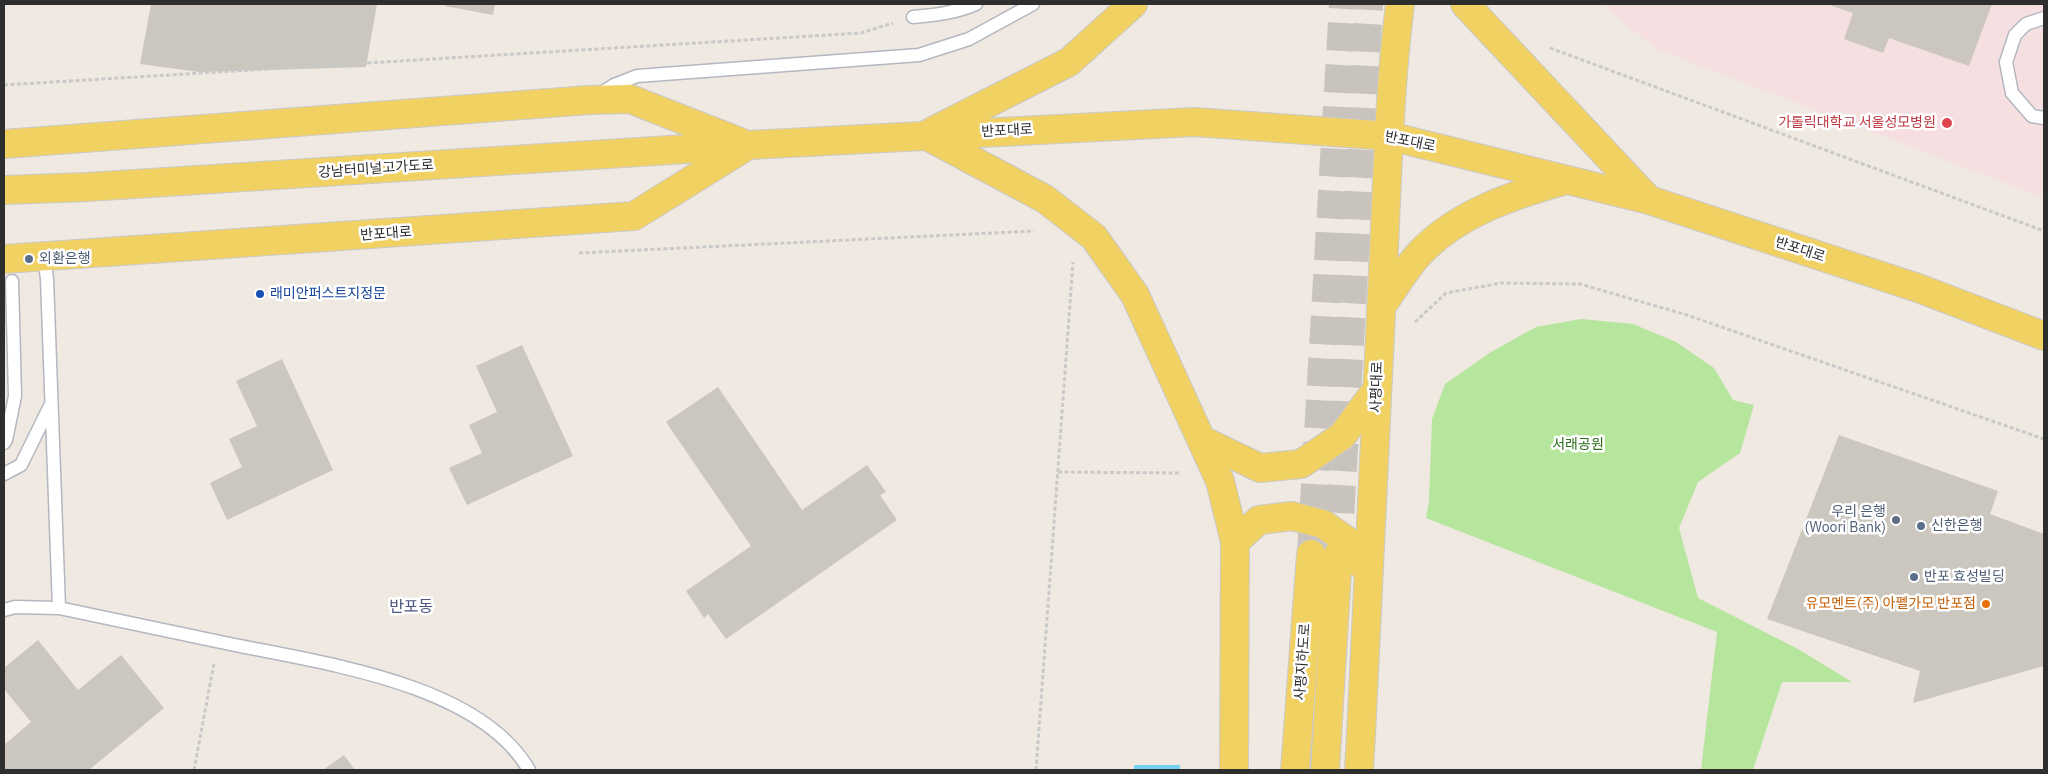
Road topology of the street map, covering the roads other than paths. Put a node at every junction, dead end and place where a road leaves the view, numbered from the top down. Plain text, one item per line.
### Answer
1 (976, 4) edge
2 (1033, 4) edge
3 (1133, 4) edge
4 (1400, 4) edge
5 (1465, 4) edge
6 (913, 17) dead end
7 (2044, 18) edge
8 (589, 100) junction
9 (2044, 118) edge
10 (925, 135) junction
11 (1390, 136) junction
12 (4, 144) edge
13 (749, 145) junction
14 (1566, 180) junction
15 (4, 190) edge
16 (1649, 200) junction
17 (44, 257) junction
18 (8, 270) edge
19 (1381, 306) junction
20 (2044, 336) edge
21 (1377, 389) junction
22 (51, 403) junction
23 (1202, 440) junction
24 (4, 443) edge
25 (4, 474) edge
26 (1235, 542) junction
27 (1311, 554) tunnel mouth
28 (1338, 555) tunnel mouth
29 (1370, 583) junction
30 (60, 608) junction
31 (4, 610) edge
32 (529, 770) edge
33 (1234, 770) edge
34 (1295, 770) edge
35 (1325, 770) edge
36 (1359, 770) edge

1 - 6 lane
2 - 8 lane
3 - 10 main road
4 - 11 main road, 사평대로
5 - 16 main road
7 - 9 lane
8 - 12 main road, 반포대로
8 - 13 main road, 반포대로
10 - 11 main road, 반포대로
10 - 13 main road, 반포대로
10 - 23 main road
11 - 14 main road, 반포대로
11 - 19 main road, 사평대로
13 - 15 main road, 강남터미널고가도로
13 - 17 main road, 반포대로
14 - 16 main road, 반포대로
14 - 19 main road
16 - 20 main road, 반포대로
17 - 18 main road, 반포대로
17 - 22 lane
18 - 24 lane
19 - 21 main road, 사평대로
21 - 23 main road
21 - 29 main road, 사평대로
22 - 25 lane
22 - 30 lane
23 - 26 main road
26 - 29 main road
26 - 33 main road
27 - 34 main road, 사평지하도로
28 - 35 main road, 사평지하도로
29 - 36 main road, 사평대로
30 - 31 lane
30 - 32 lane

